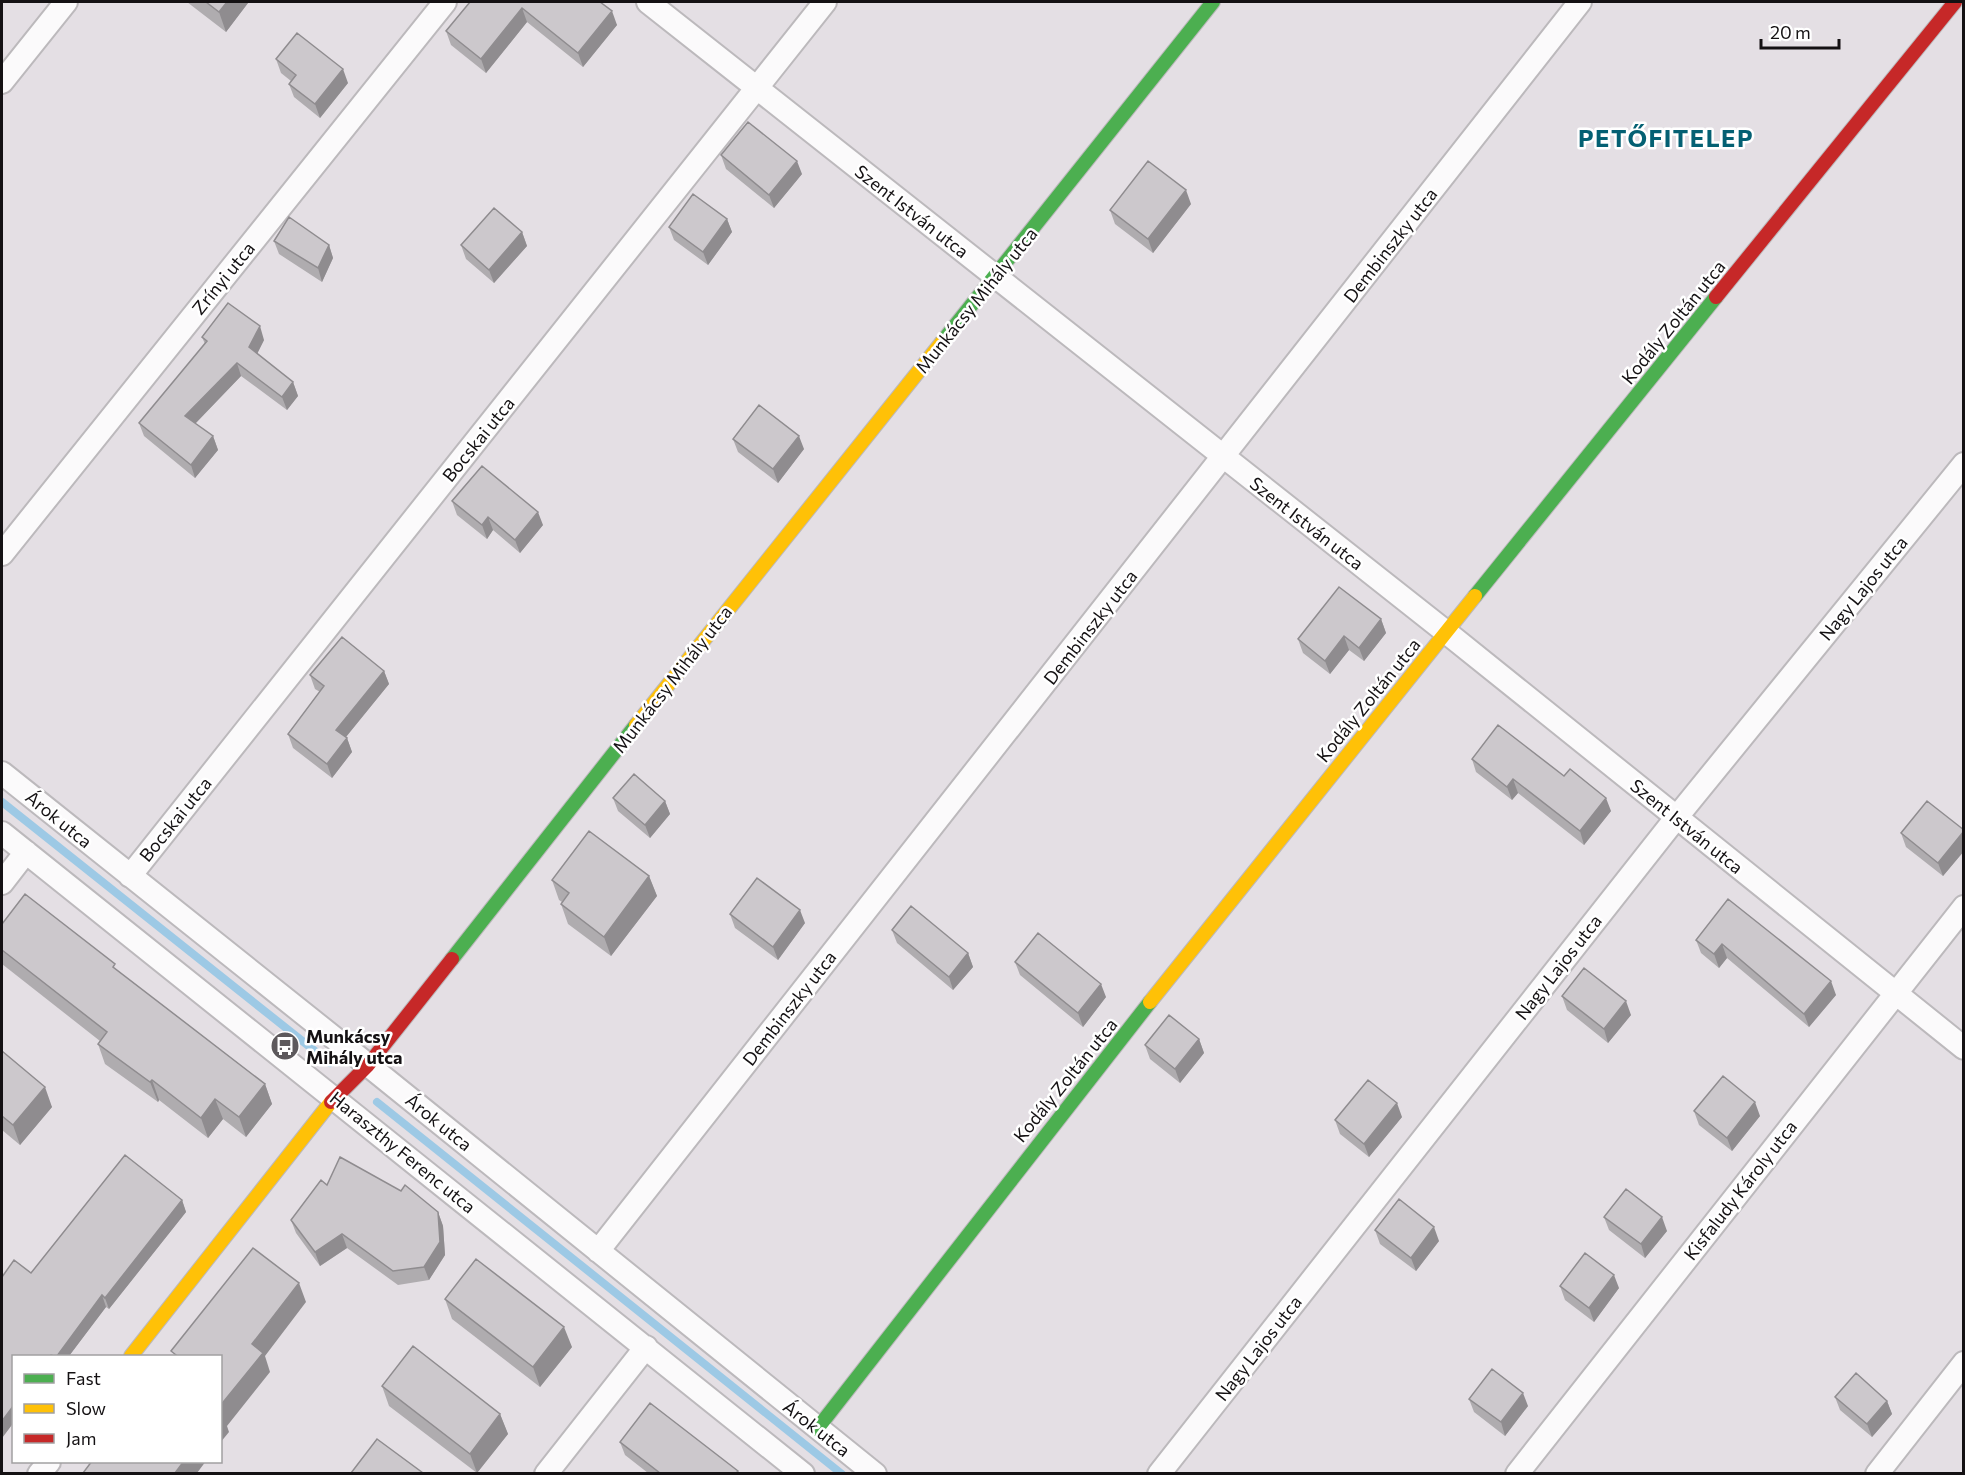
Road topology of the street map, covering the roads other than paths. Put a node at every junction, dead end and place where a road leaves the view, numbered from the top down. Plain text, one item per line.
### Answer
1 (66, 2) edge
2 (445, 2) edge
3 (648, 2) edge
4 (825, 2) edge
5 (1214, 2) edge
6 (1580, 2) edge
7 (1955, 2) edge
8 (2, 82) edge
9 (757, 89) junction
10 (996, 277) junction
11 (1224, 457) junction
12 (1964, 464) edge
13 (2, 554) edge
14 (1446, 632) junction
15 (2, 773) edge
16 (1676, 818) junction
17 (2, 833) edge
18 (26, 852) junction
19 (130, 876) junction
20 (2, 884) edge
21 (1964, 907) edge
22 (1896, 993) junction
23 (1964, 1048) edge
24 (368, 1065) junction
25 (335, 1097) junction
26 (598, 1251) junction
27 (646, 1347) junction
28 (132, 1355) edge
29 (1964, 1363) edge
30 (817, 1429) junction
31 (546, 1473) edge
32 (804, 1473) edge
33 (875, 1473) edge
34 (1159, 1473) edge
35 (1516, 1473) edge
36 (1877, 1473) edge

1 - 8 street
2 - 13 street, Zrínyi utca
3 - 9 street, Szent István utca
4 - 9 street, Bocskai utca
5 - 10 street, Munkácsy Mihály utca
6 - 11 street, Dembinszky utca
7 - 14 street, Kodály Zoltán utca
9 - 10 street, Szent István utca
9 - 19 street, Bocskai utca
10 - 11 street, Szent István utca
10 - 24 street, Munkácsy Mihály utca
11 - 14 street, Szent István utca
11 - 26 street, Dembinszky utca
12 - 16 street, Nagy Lajos utca
14 - 16 street, Szent István utca
14 - 30 street, Kodály Zoltán utca
15 - 19 street, Árok utca
16 - 22 street, Szent István utca
16 - 34 street, Nagy Lajos utca
17 - 18 street, Haraszthy Ferenc utca
18 - 20 street
18 - 25 street, Haraszthy Ferenc utca
19 - 24 street, Árok utca
21 - 22 street, Kisfaludy Károly utca
22 - 23 street, Szent István utca
22 - 35 street, Kisfaludy Károly utca
24 - 25 street, Munkácsy Mihály utca
24 - 26 street, Árok utca
25 - 27 street, Haraszthy Ferenc utca
25 - 28 street, Munkácsy Mihály utca
26 - 30 street, Árok utca
27 - 31 street
27 - 32 street, Haraszthy Ferenc utca
29 - 36 street
30 - 33 street, Árok utca

